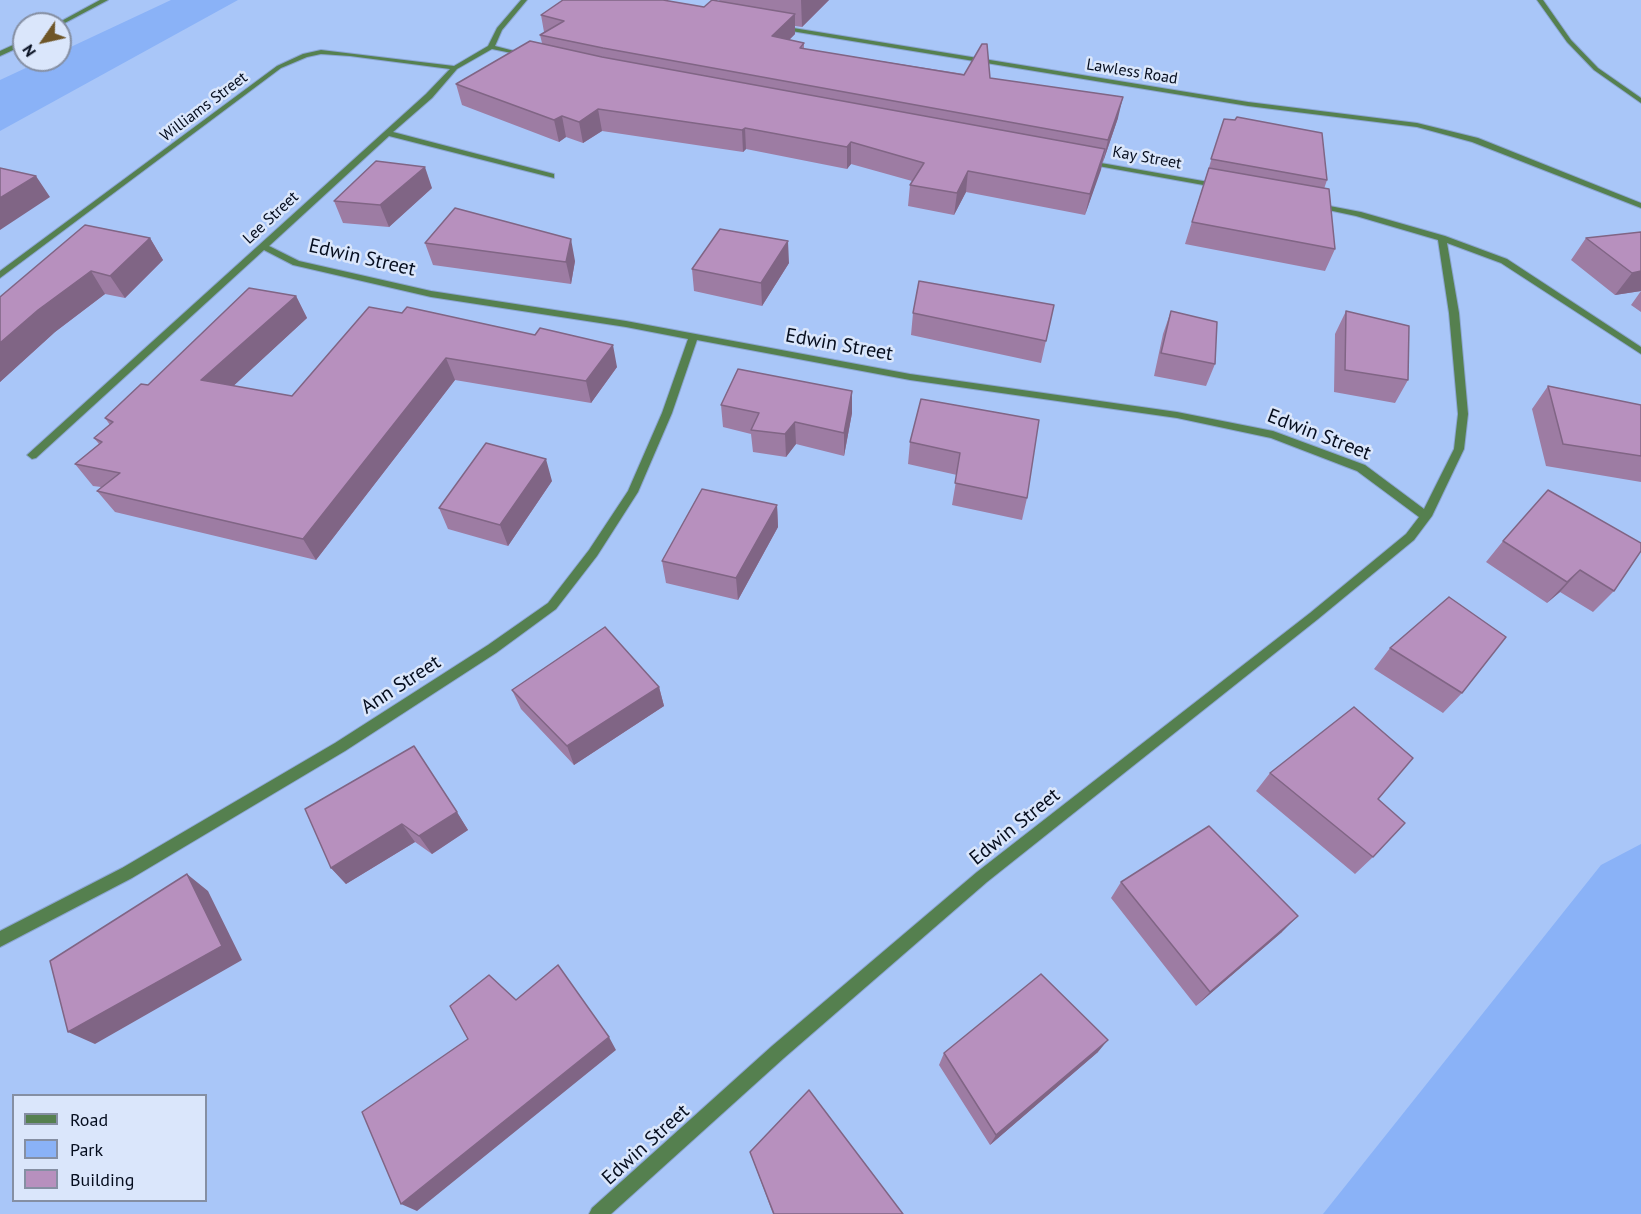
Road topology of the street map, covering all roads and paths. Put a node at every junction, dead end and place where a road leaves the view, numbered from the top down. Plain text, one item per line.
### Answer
1 (105, 0) edge
2 (524, 0) edge
3 (1540, 0) edge
4 (72, 17) edge
5 (775, 27) edge
6 (491, 47) junction
7 (536, 58) edge
8 (455, 68) junction
9 (1641, 101) edge
10 (387, 133) junction
11 (1074, 160) edge
12 (551, 176) dead end
13 (1232, 188) edge
14 (1312, 204) edge
15 (1641, 207) edge
16 (1442, 238) junction
17 (263, 246) junction
18 (0, 275) edge
19 (693, 338) junction
20 (1641, 351) edge
21 (32, 455) dead end
22 (1426, 516) junction
23 (0, 939) edge
24 (598, 1214) edge

1 - 4 street
2 - 6 street
3 - 9 street
5 - 15 street, Lawless Road
6 - 7 street
6 - 8 street, Lee Street
8 - 10 street, Lee Street
8 - 18 street, Williams Street
10 - 12 street
10 - 17 street, Lee Street
11 - 13 street, Kay Street
14 - 16 street
16 - 20 street
16 - 22 street
17 - 19 street, Edwin Street
17 - 21 street, Lee Street
19 - 22 street, Edwin Street
19 - 23 street, Ann Street
22 - 24 street, Edwin Street

